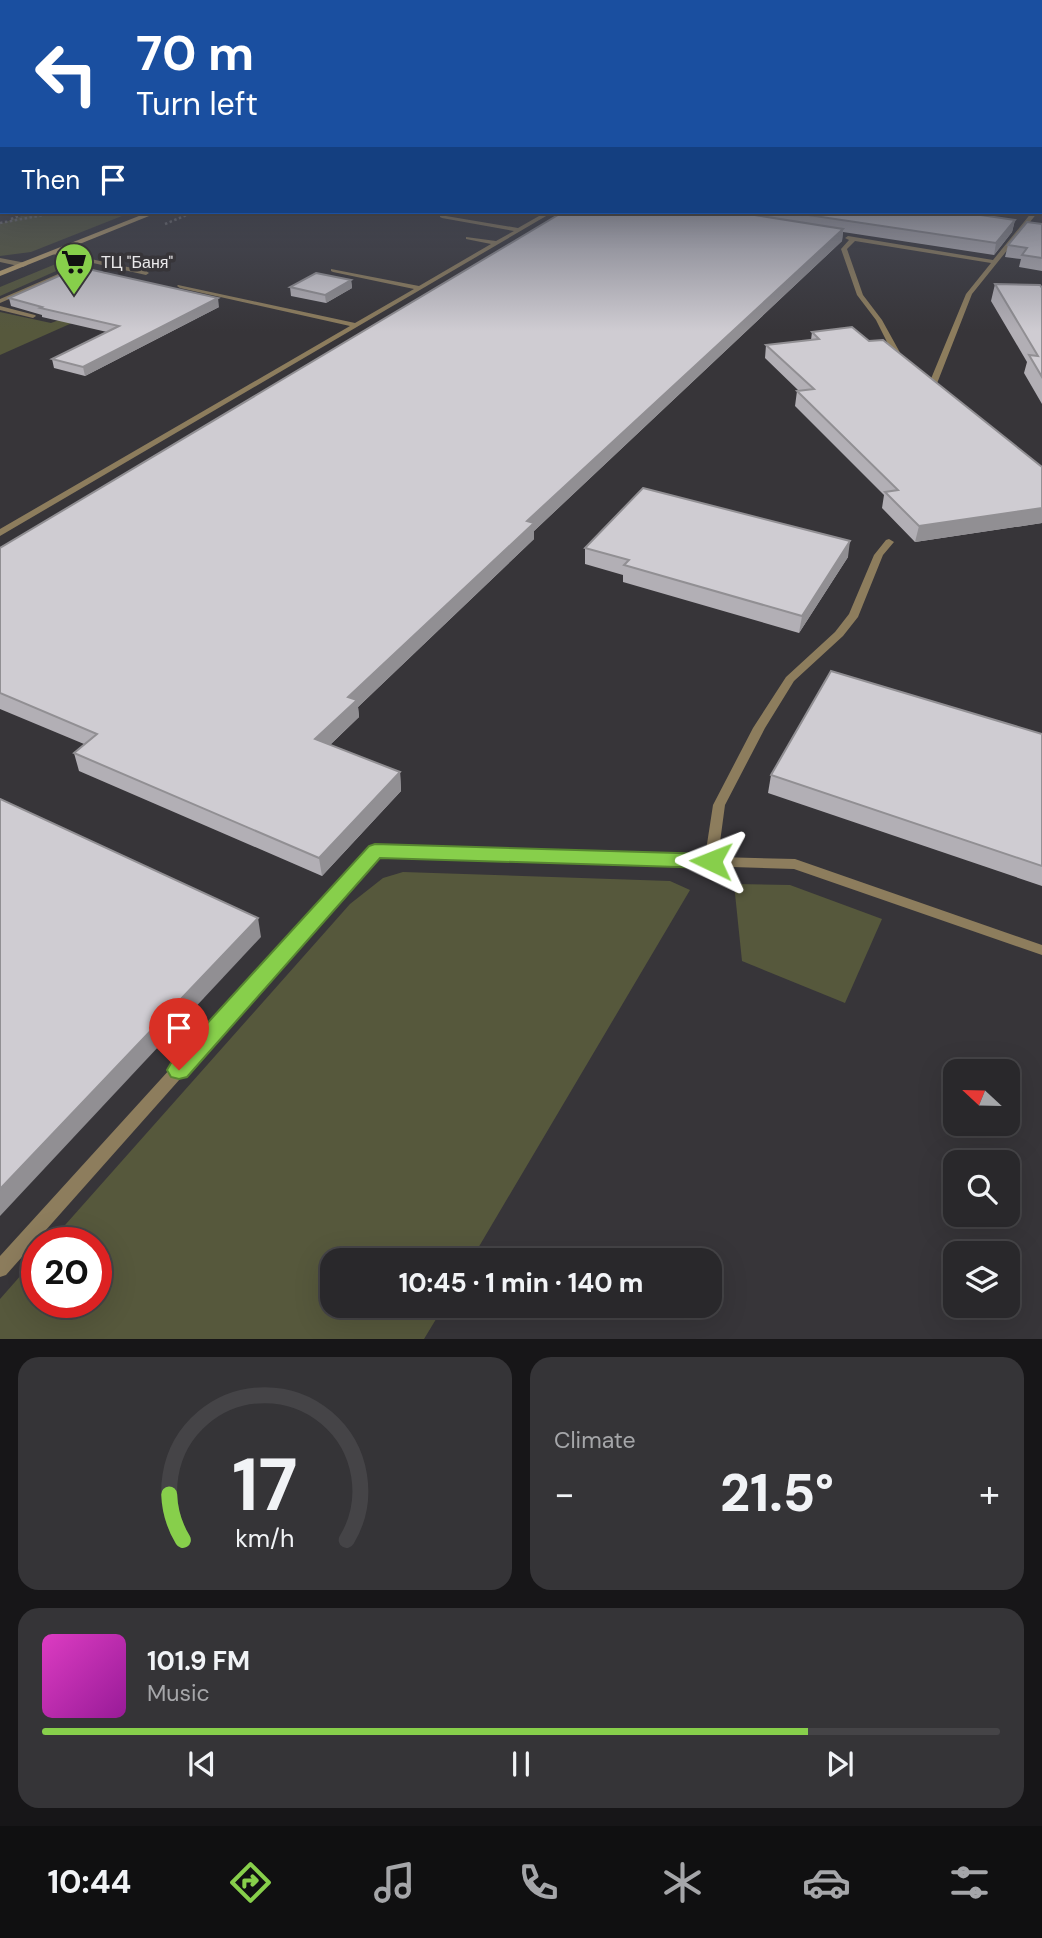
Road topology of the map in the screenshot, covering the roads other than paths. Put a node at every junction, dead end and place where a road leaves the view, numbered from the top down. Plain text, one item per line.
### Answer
1 (150, 214) edge
2 (547, 214) edge
3 (1033, 214) edge
4 (442, 216) dead end
5 (519, 230) junction
6 (840, 237) edge
7 (467, 238) dead end
8 (853, 239) junction
9 (496, 243) junction
10 (54, 253) junction
11 (0, 260) edge
12 (93, 261) junction
13 (994, 262) junction
14 (23, 265) junction
15 (332, 270) dead end
16 (146, 273) dead end
17 (0, 274) edge
18 (180, 286) edge
19 (420, 288) junction
20 (0, 301) edge
21 (0, 308) edge
22 (33, 316) edge
23 (356, 325) junction
24 (904, 362) edge
25 (922, 378) edge
26 (932, 386) junction
27 (942, 394) edge
28 (0, 533) edge
29 (889, 542) dead end
30 (711, 861) junction
31 (1042, 950) edge
32 (0, 1269) edge

1 - 10 main road
2 - 5 lane
3 - 13 lane
4 - 5 lane
5 - 9 lane
6 - 8 lane
7 - 9 lane
8 - 13 lane
8 - 24 lane
9 - 19 lane
10 - 12 lane
10 - 14 main road
11 - 14 street
12 - 16 lane
12 - 20 lane
13 - 26 lane
14 - 17 main road
15 - 19 lane
18 - 23 lane
19 - 23 lane
21 - 22 lane
23 - 28 lane
25 - 26 lane
26 - 27 lane
29 - 30 lane
30 - 31 lane
30 - 32 lane

